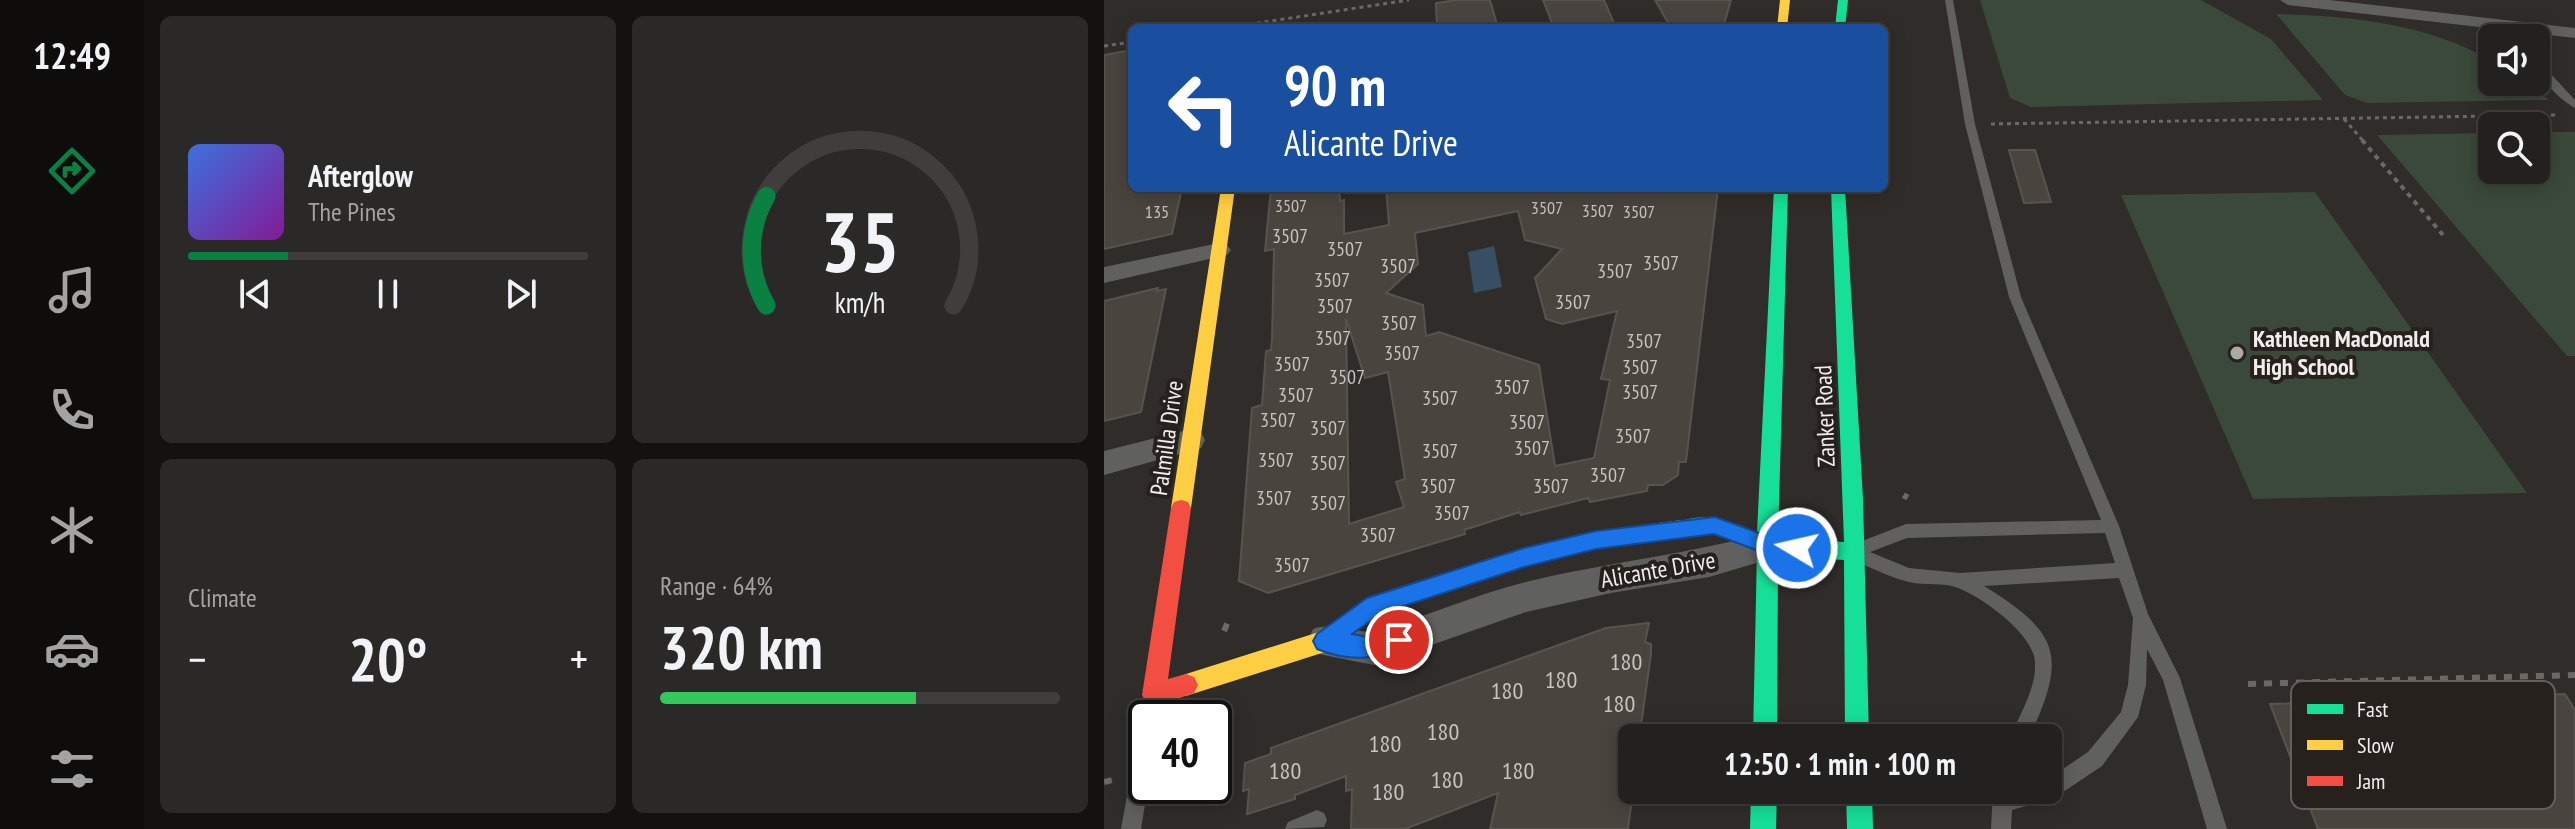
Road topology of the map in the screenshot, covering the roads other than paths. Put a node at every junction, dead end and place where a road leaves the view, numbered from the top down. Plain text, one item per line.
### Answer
1 (1785, 0) edge
2 (1843, 0) edge
3 (1949, 0) edge
4 (2288, 0) edge
5 (1782, 24) edge
6 (1840, 24) edge
7 (2478, 26) edge
8 (2550, 33) edge
9 (2575, 33) edge
10 (2550, 82) edge
11 (2572, 110) edge
12 (1227, 192) edge
13 (1781, 192) edge
14 (1830, 192) edge
15 (1839, 192) edge
16 (1841, 210) junction
17 (1219, 250) junction
18 (1104, 275) edge
19 (1191, 440) junction
20 (1104, 463) edge
21 (2111, 526) junction
22 (1769, 546) junction
23 (1852, 552) junction
24 (2125, 570) junction
25 (1960, 580) junction
26 (2140, 616) junction
27 (1325, 641) joint
28 (1154, 695) junction
29 (1153, 700) edge
30 (1765, 724) edge
31 (1857, 724) edge
32 (2025, 724) edge
33 (2062, 781) edge
34 (1135, 804) edge
35 (1764, 804) edge
36 (1859, 804) edge
37 (2002, 804) edge
38 (1317, 820) dead end
39 (1131, 829) edge
40 (1295, 829) edge
41 (1763, 829) edge
42 (1860, 829) edge
43 (2001, 829) edge
44 (2217, 829) edge

1 - 5 main road
2 - 6 main road
3 - 21 lane
4 - 7 street
8 - 9 street
10 - 11 lane
12 - 17 main road, Palmilla Drive
13 - 22 main road, Zanker Road
14 - 16 main road
15 - 16 main road, Zanker Road
16 - 23 main road, Zanker Road
17 - 18 street
17 - 19 main road, Palmilla Drive
19 - 20 street
19 - 28 main road, Palmilla Drive
21 - 23 lane
21 - 24 lane
22 - 23 main road
22 - 27 street, Alicante Drive
22 - 30 main road, Zanker Road
23 - 25 lane
23 - 31 main road, Zanker Road
24 - 25 lane
24 - 26 lane
25 - 32 lane
26 - 33 lane
26 - 44 lane
27 - 28 main road, Alicante Drive
28 - 29 lane
34 - 39 lane
35 - 41 main road
36 - 42 main road
37 - 43 lane
38 - 40 lane

